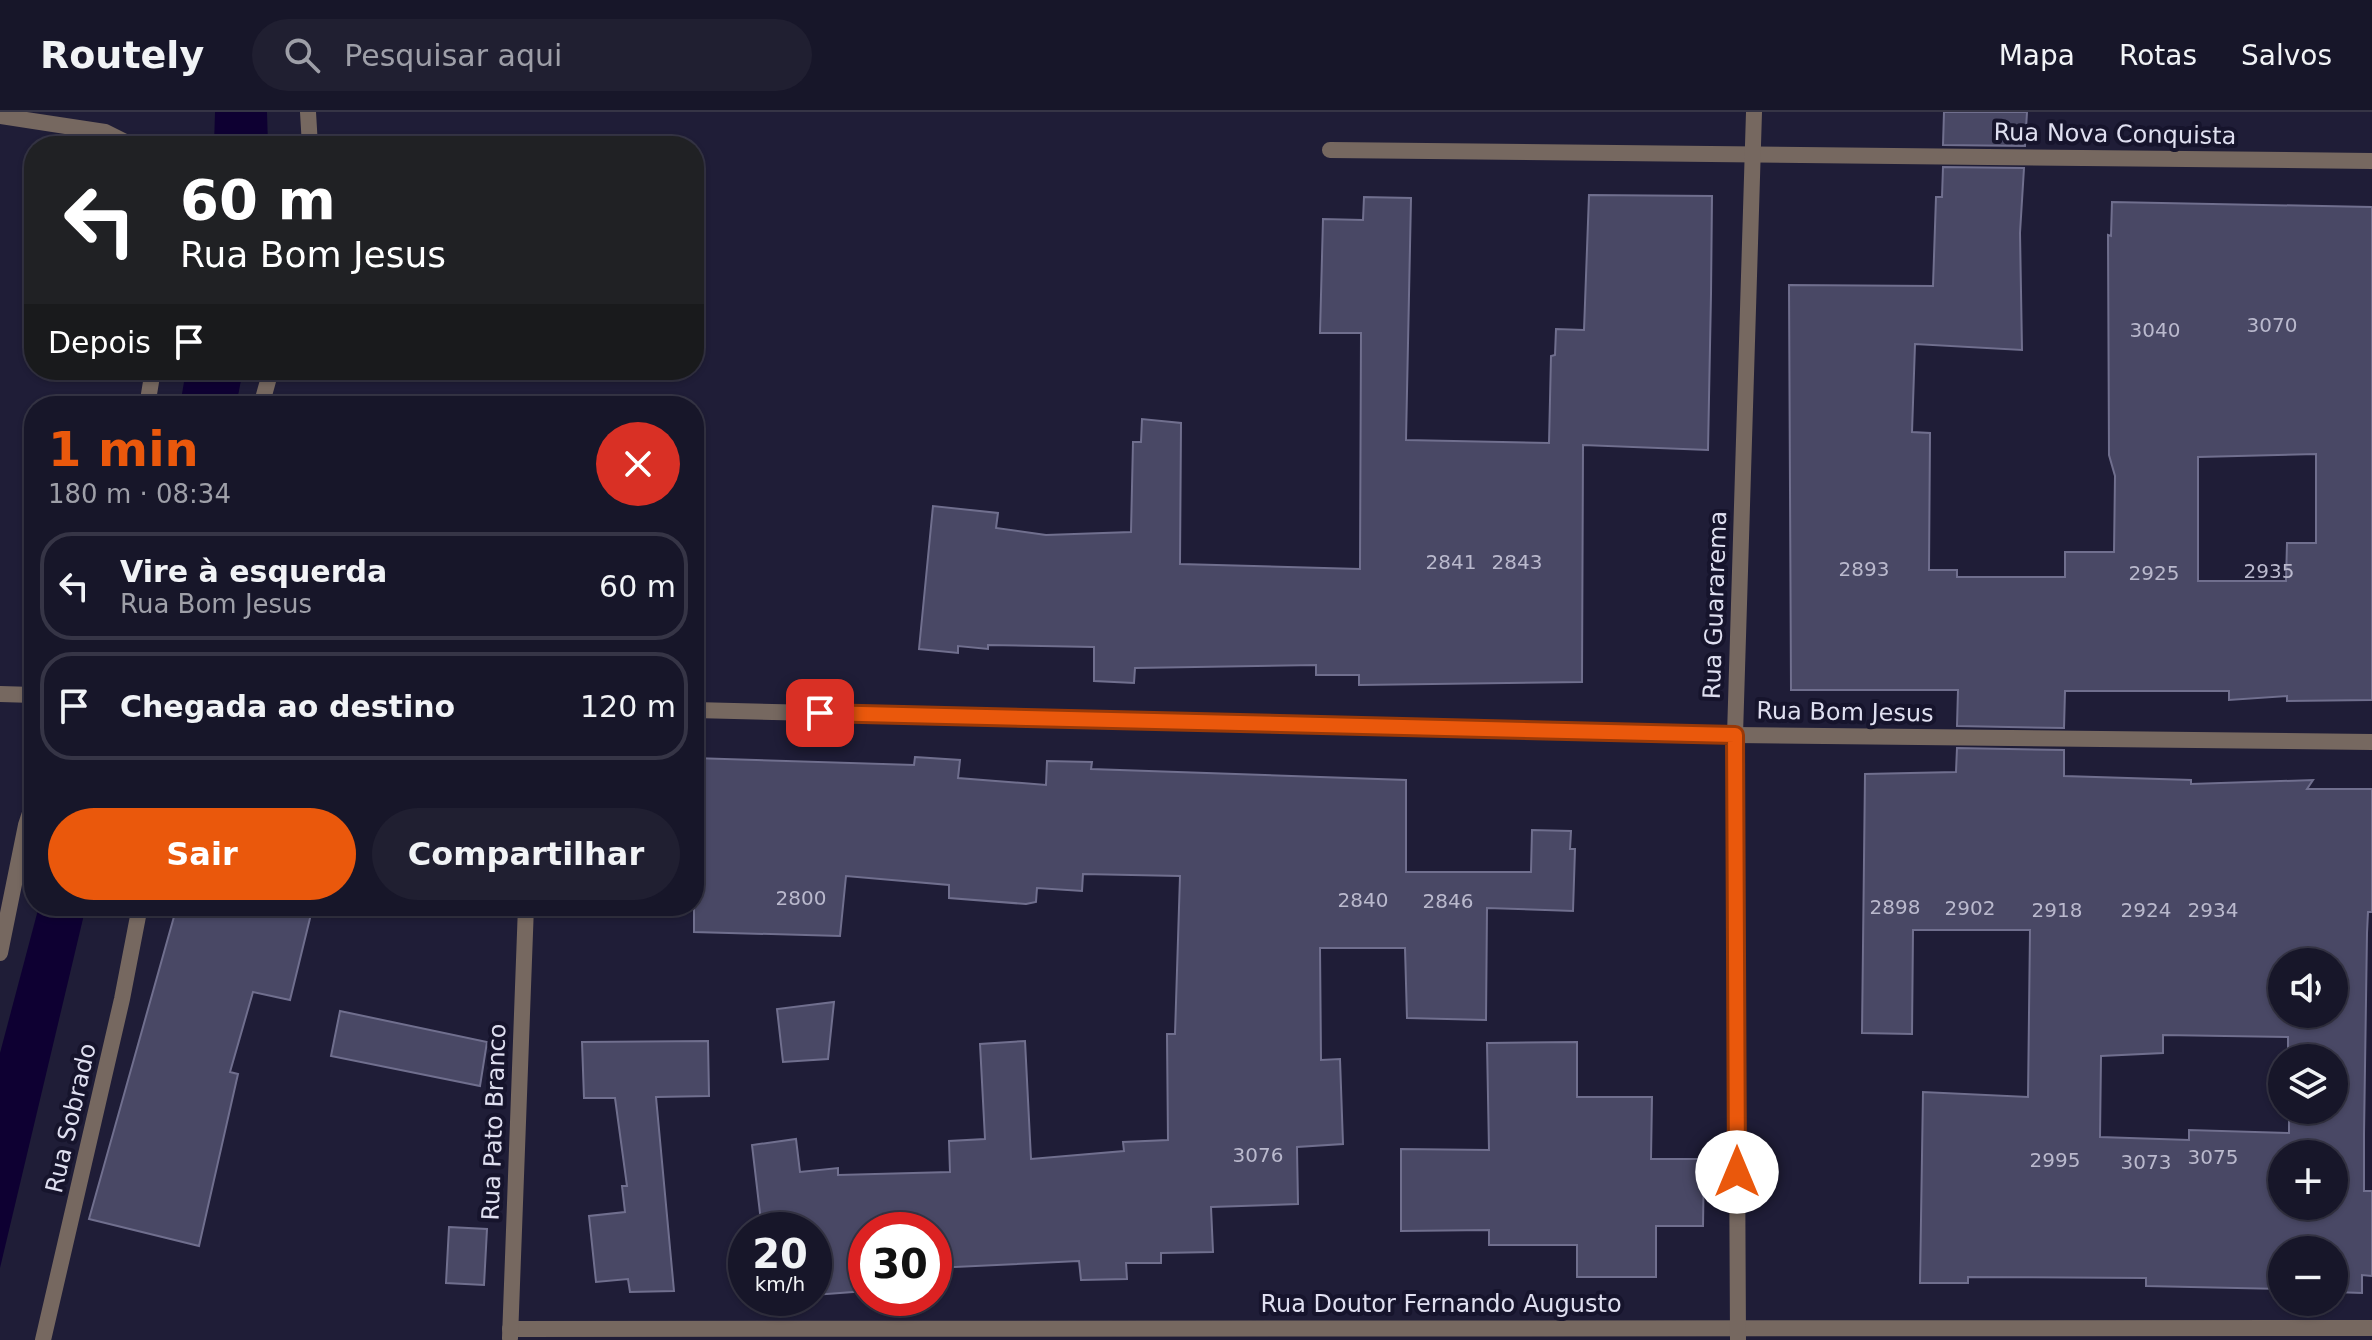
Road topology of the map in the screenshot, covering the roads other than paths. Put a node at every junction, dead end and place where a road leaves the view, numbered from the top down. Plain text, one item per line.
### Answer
1 (308, 112) edge
2 (1754, 112) edge
3 (0, 116) edge
4 (113, 136) edge
5 (309, 136) edge
6 (1330, 150) dead end
7 (1754, 155) junction
8 (2372, 161) edge
9 (0, 694) edge
10 (24, 695) edge
11 (704, 710) edge
12 (1735, 735) junction
13 (2372, 742) edge
14 (24, 835) edge
15 (138, 916) edge
16 (526, 916) edge
17 (0, 953) edge
18 (2372, 1328) edge
19 (1738, 1334) edge
20 (510, 1335) edge
21 (43, 1340) edge

1 - 5 street
2 - 7 street, Rua Guararema
3 - 4 street
6 - 7 street, Rua Nova Conquista
7 - 8 street, Rua Nova Conquista
7 - 12 street, Rua Guararema
9 - 10 street
11 - 12 street, Rua Bom Jesus
12 - 13 street, Rua Bom Jesus
12 - 19 street, Rua Guararema
14 - 17 street
15 - 21 street, Rua Sobrado
16 - 20 street, Rua Pato Branco
18 - 19 street, Rua Doutor Fernando Augusto
19 - 20 street, Rua Doutor Fernando Augusto

